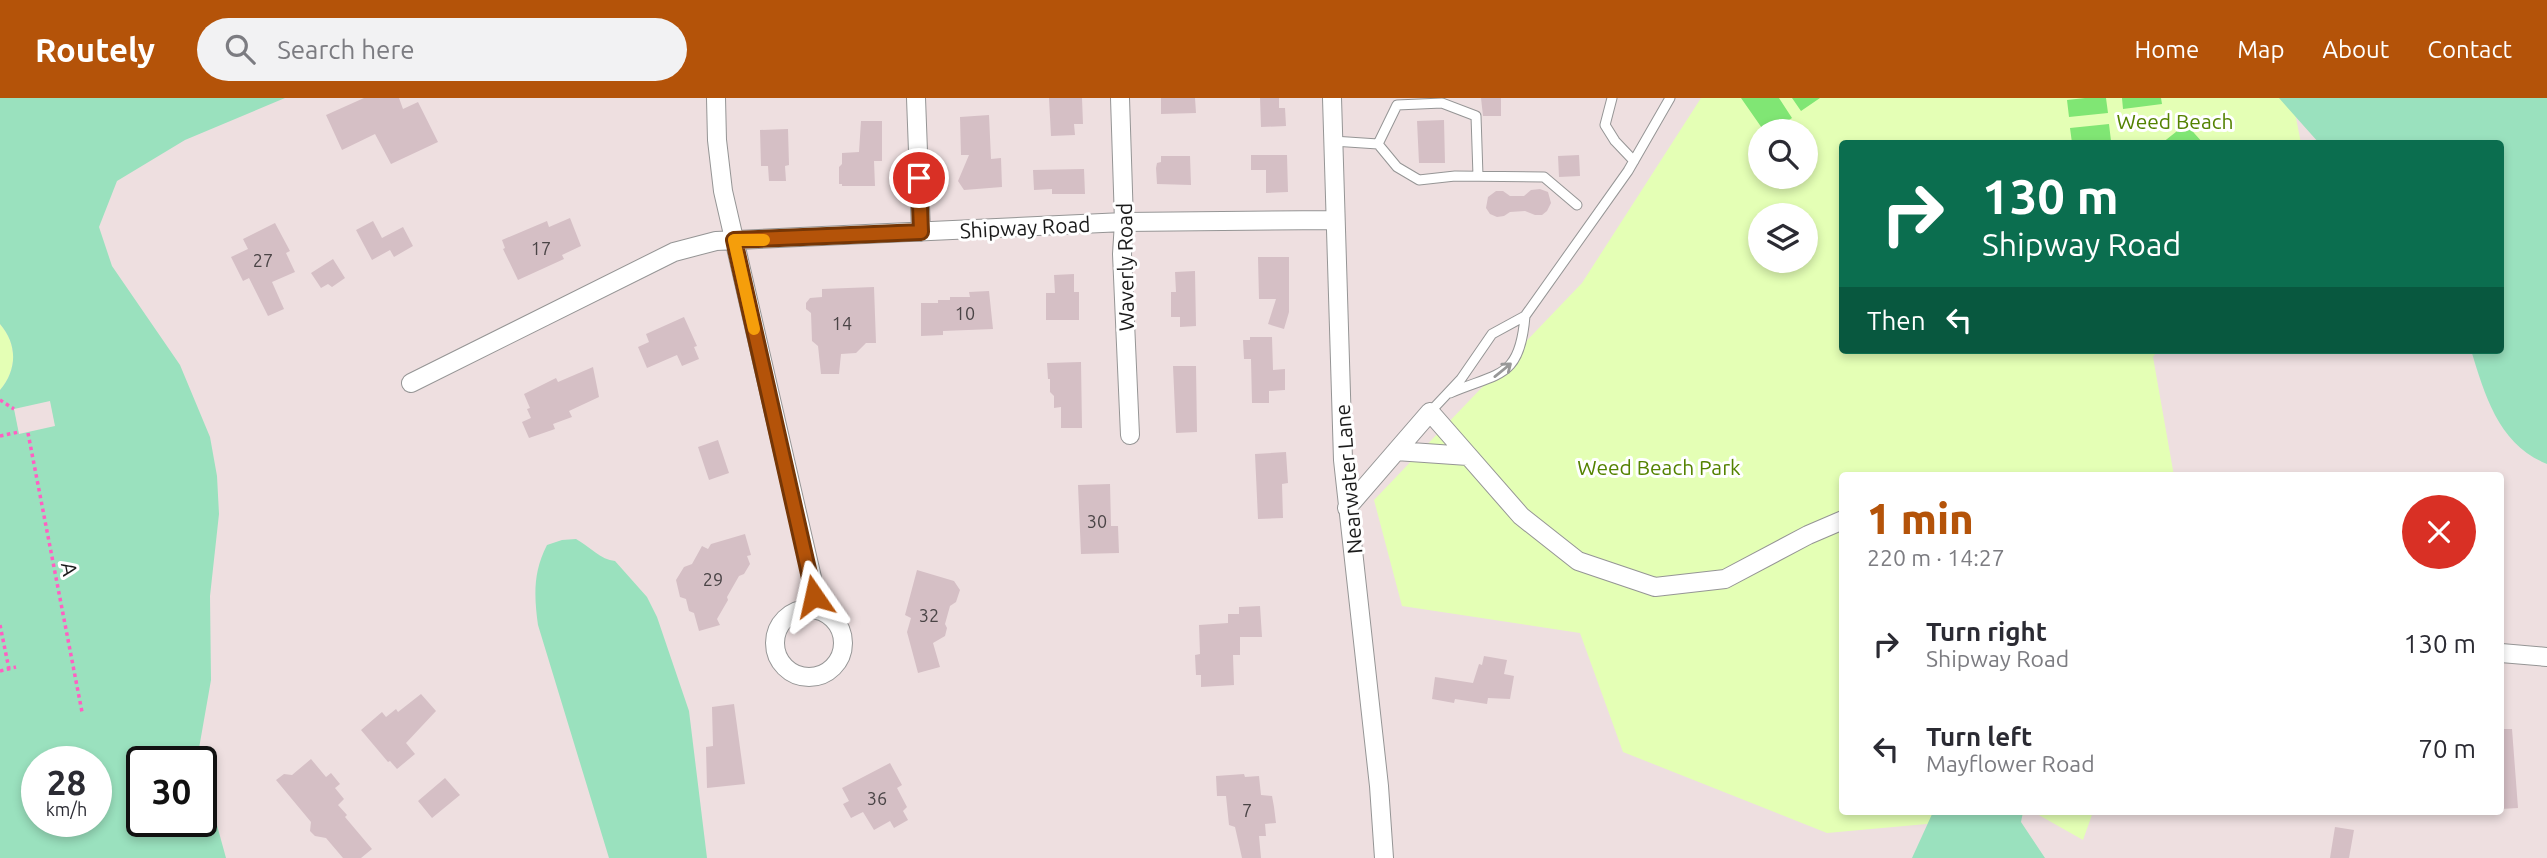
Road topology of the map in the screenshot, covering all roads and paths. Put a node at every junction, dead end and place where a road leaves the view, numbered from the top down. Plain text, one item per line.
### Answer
1 (716, 98) edge
2 (916, 98) edge
3 (1120, 98) edge
4 (1332, 98) edge
5 (1612, 98) edge
6 (1670, 98) edge
7 (1333, 141) junction
8 (1378, 145) junction
9 (1634, 161) junction
10 (1478, 176) junction
11 (1577, 205) dead end
12 (1335, 220) junction
13 (1124, 222) junction
14 (921, 232) junction
15 (734, 240) junction
16 (1525, 316) junction
17 (411, 383) dead end
18 (1448, 394) junction
19 (0, 400) edge
20 (14, 409) dead end
21 (1430, 412) junction
22 (19, 432) dead end
23 (28, 433) dead end
24 (1130, 435) dead end
25 (0, 436) edge
26 (1396, 452) junction
27 (1468, 456) junction
28 (1347, 508) junction
29 (1839, 522) edge
30 (816, 610) dead end
31 (0, 625) edge
32 (2504, 653) edge
33 (2547, 657) edge
34 (16, 667) dead end
35 (9, 669) junction
36 (0, 671) edge
37 (82, 712) dead end
38 (1384, 858) edge

1 - 15 street
2 - 14 street
3 - 13 street, Waverly Road
4 - 7 street, Nearwater Lane
5 - 9 lane
6 - 9 lane
7 - 8 lane
7 - 12 street, Nearwater Lane
8 - 10 lane
8 - 10 lane
9 - 16 lane
10 - 11 lane
12 - 13 street, Shipway Road
12 - 28 street, Nearwater Lane
13 - 14 street, Shipway Road
13 - 24 street, Waverly Road
14 - 15 street, Shipway Road
15 - 17 street, Shipway Road
15 - 30 street
16 - 18 lane
18 -> 16 lane
18 - 21 lane
19 - 20 path
21 - 26 street
21 - 27 street
22 - 25 path
23 - 37 path, A
26 - 27 street
26 - 28 street
27 - 29 street
28 - 38 street, Nearwater Lane
31 - 35 path
32 - 33 street
34 - 35 path
35 - 36 path

